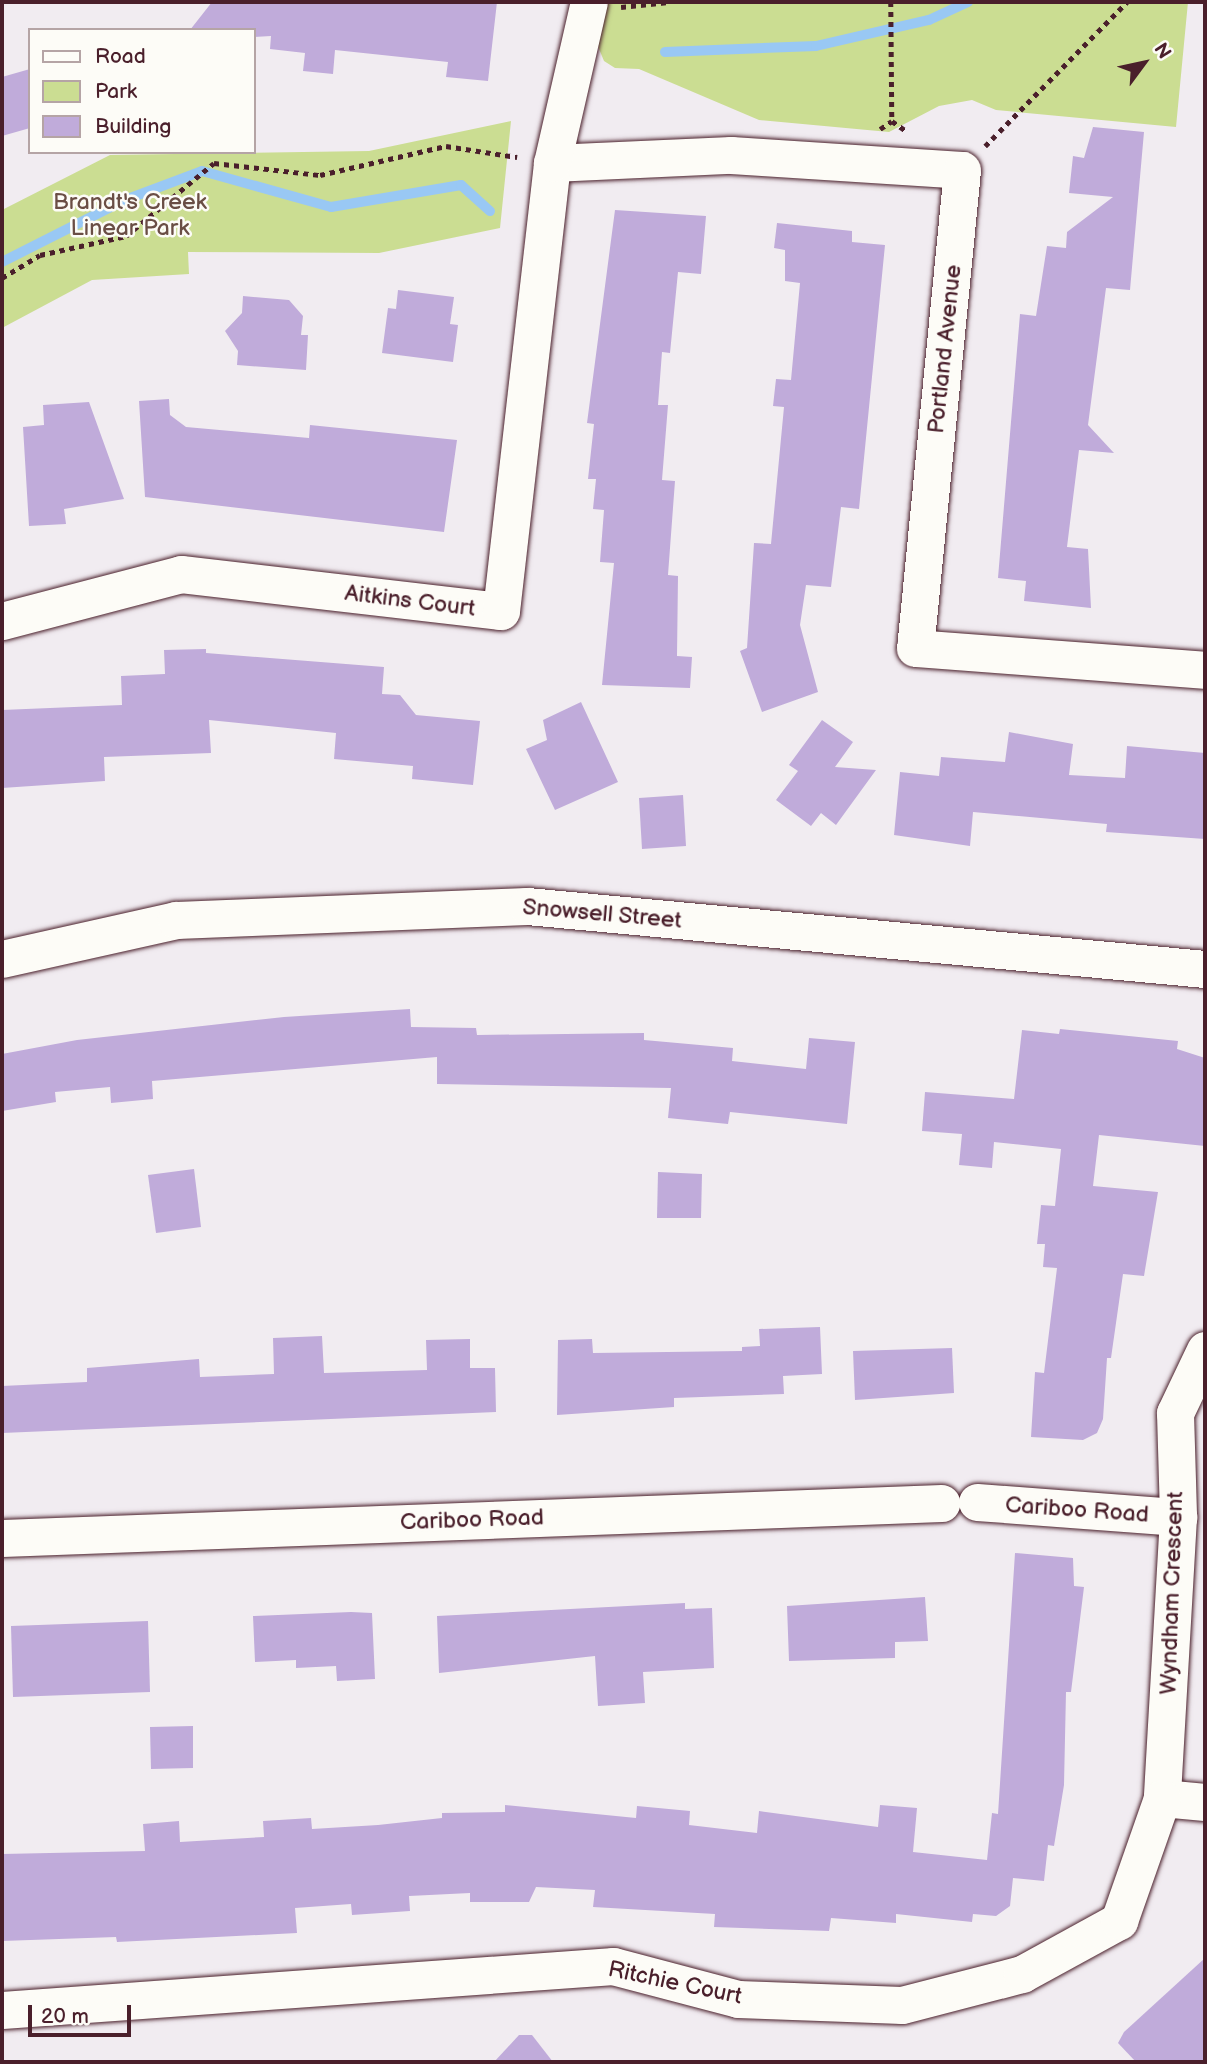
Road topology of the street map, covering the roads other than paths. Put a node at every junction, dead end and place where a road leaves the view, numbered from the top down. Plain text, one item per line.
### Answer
1 (588, 6) edge
2 (552, 163) junction
3 (2, 621) edge
4 (1205, 670) edge
5 (2, 959) edge
6 (1205, 969) edge
7 (1205, 1350) edge
8 (1178, 1517) junction
9 (2, 1538) edge
10 (1162, 1798) junction
11 (1205, 1802) edge
12 (2, 2010) edge

1 - 2 street
2 - 3 street, Aitkins Court
2 - 4 street, Portland Avenue
5 - 6 street, Snowsell Street
7 - 8 street, Wyndham Crescent
8 - 9 street, Cariboo Road
8 - 10 street, Wyndham Crescent
10 - 11 street
10 - 12 street, Ritchie Court

